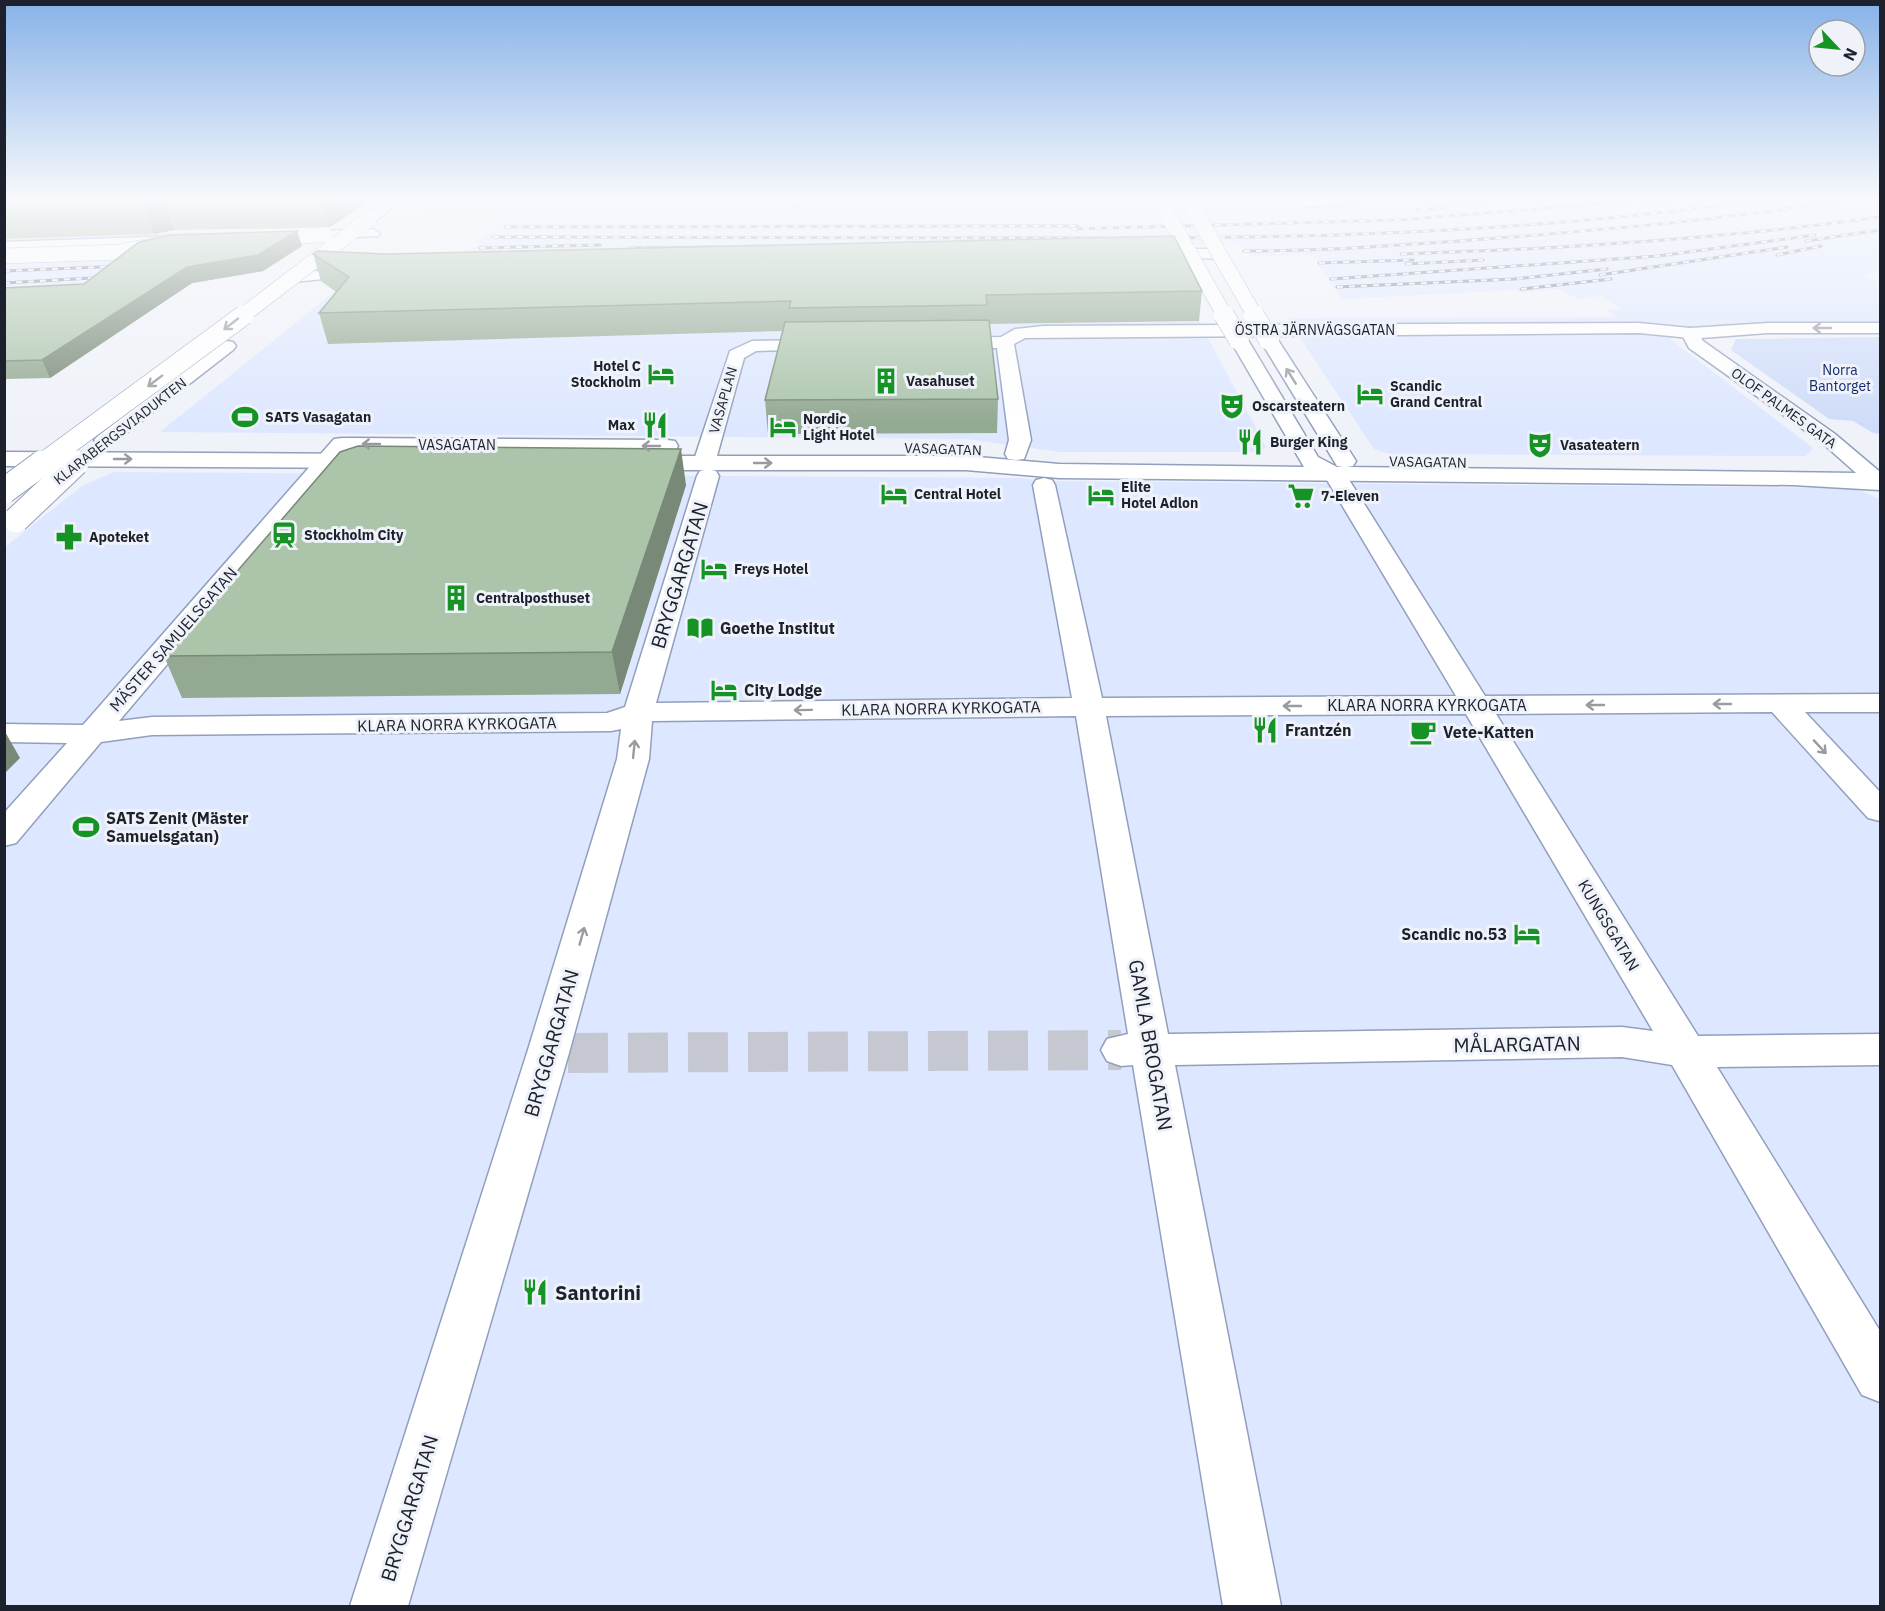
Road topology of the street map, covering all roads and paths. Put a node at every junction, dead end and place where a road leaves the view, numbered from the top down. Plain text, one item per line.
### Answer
1 (1201, 275) edge
2 (1231, 275) edge
3 (293, 276) joint
4 (317, 276) joint
5 (1881, 328) edge
6 (1690, 333) junction
7 (1005, 342) junction
8 (924, 343) edge
9 (844, 344) edge
10 (202, 346) junction
11 (227, 346) junction
12 (4, 442) edge
13 (335, 452) junction
14 (1016, 454) junction
15 (4, 459) edge
16 (1310, 461) junction
17 (707, 462) junction
18 (966, 463) junction
19 (1340, 468) junction
20 (1876, 477) edge
21 (1044, 485) dead end
22 (4, 491) edge
23 (10, 525) edge
24 (1881, 703) edge
25 (1780, 704) junction
26 (1476, 705) junction
27 (1089, 706) junction
28 (638, 712) junction
29 (4, 733) edge
30 (90, 734) junction
31 (1881, 811) edge
32 (4, 834) edge
33 (1881, 1049) edge
34 (1137, 1050) junction
35 (1686, 1052) junction
36 (1881, 1377) edge
37 (379, 1606) edge
38 (1252, 1606) edge

1 - 16 main road, bridge
19 -> 2 main road, KUNGSGATAN, bridge
3 - 4 main road
3 -> 10 main road, KLARABERGSVIADUKTEN, bridge
4 - 11 main road, KLARABERGSVIADUKTEN
5 -> 6 main road, ÖSTRA JÄRNVÄGSGATAN
6 - 7 main road, ÖSTRA JÄRNVÄGSGATAN
6 - 20 main road, OLOF PALMES GATA
7 - 8 main road, ÖSTRA JÄRNVÄGSGATAN
7 - 14 main road
9 - 17 main road, VASAPLAN
10 - 11 main road
10 -> 22 main road, KLARABERGSVIADUKTEN, bridge
11 - 23 main road, KLARABERGSVIADUKTEN, bridge
12 - 13 main road, VASAGATAN
15 -> 13 main road, VASAGATAN
13 - 17 main road, VASAGATAN
13 - 30 main road, MÄSTER SAMUELSGATAN
14 - 16 main road, VASAGATAN
14 - 17 main road, VASAGATAN
14 - 18 main road
16 - 19 main road, KUNGSGATAN
17 -> 18 main road, VASAGATAN
17 - 28 main road, BRYGGARGATAN
18 - 19 main road, VASAGATAN
19 - 20 main road, VASAGATAN
19 - 26 main road, KUNGSGATAN
21 - 27 main road, GAMLA BROGATAN
24 - 25 main road, KLARA NORRA KYRKOGATA
25 -> 26 main road, KLARA NORRA KYRKOGATA
25 -> 31 main road
26 -> 27 main road, KLARA NORRA KYRKOGATA
26 - 35 main road, KUNGSGATAN
27 -> 28 main road, KLARA NORRA KYRKOGATA
27 - 34 main road, GAMLA BROGATAN
28 - 30 main road, KLARA NORRA KYRKOGATA
37 -> 28 main road, BRYGGARGATAN
29 - 30 main road, KLARA NORRA KYRKOGATA
30 - 32 main road, MÄSTER SAMUELSGATAN
33 - 35 main road, MÅLARGATAN
34 - 35 main road, MÅLARGATAN
34 - 38 main road, GAMLA BROGATAN
35 - 36 main road, KUNGSGATAN

